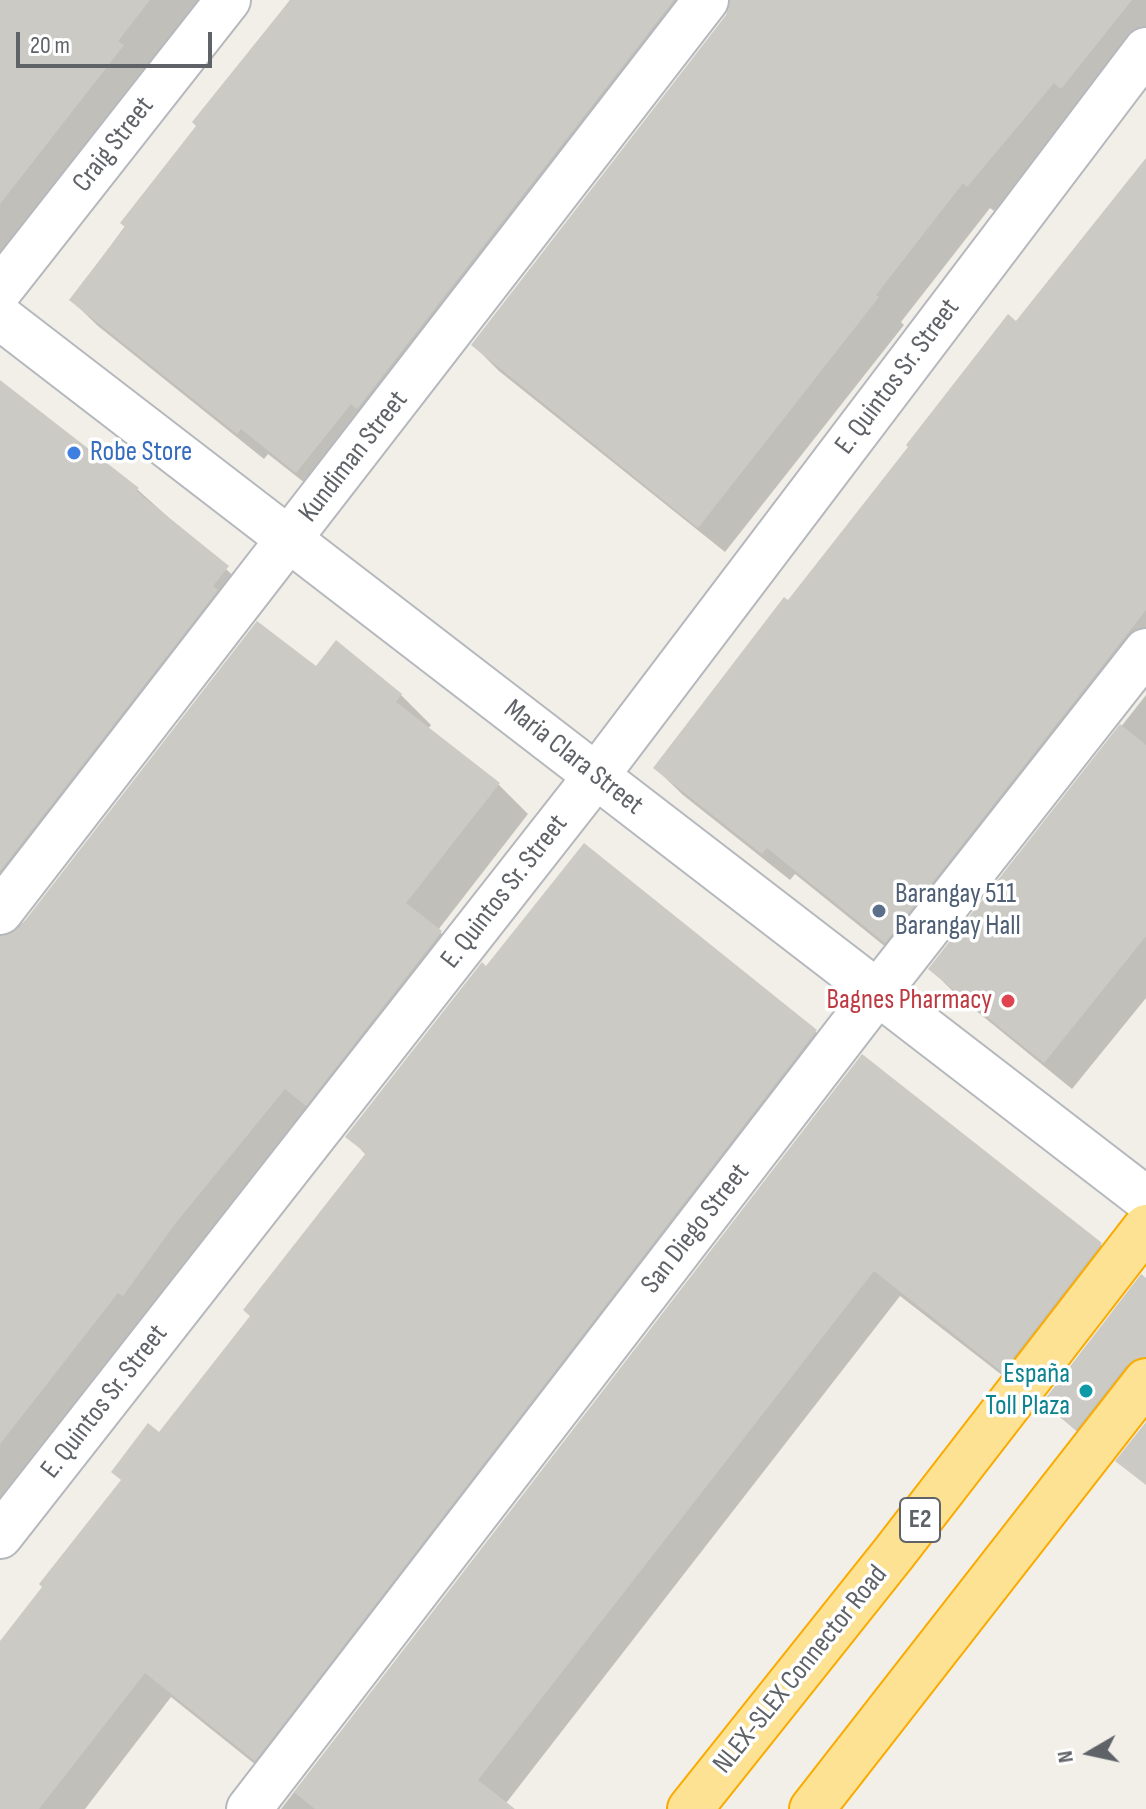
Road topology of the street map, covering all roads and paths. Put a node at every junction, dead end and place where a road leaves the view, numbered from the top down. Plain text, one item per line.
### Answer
1 (228, 0) edge
2 (706, 0) edge
3 (1146, 50) edge
4 (0, 290) edge
5 (0, 317) edge
6 (291, 540) junction
7 (1146, 651) edge
8 (596, 776) junction
9 (0, 912) edge
10 (878, 992) junction
11 (1146, 1199) edge
12 (1146, 1227) edge
13 (1146, 1381) edge
14 (0, 1536) edge
15 (249, 1809) edge
16 (690, 1809) edge
17 (812, 1809) edge

1 - 4 street, Craig Street
2 - 6 street, Kundiman Street
3 - 8 street, E. Quintos Sr. Street
5 - 6 street, Maria Clara Street
6 - 8 street, Maria Clara Street
6 - 9 street, Kundiman Street
7 - 10 street, San Diego Street
8 - 10 street, Maria Clara Street
8 - 14 street, E. Quintos Sr. Street
10 - 11 street, Maria Clara Street
10 - 15 street, San Diego Street
12 - 16 highway, NLEX-SLEX Connector Road / E2
13 - 17 highway

